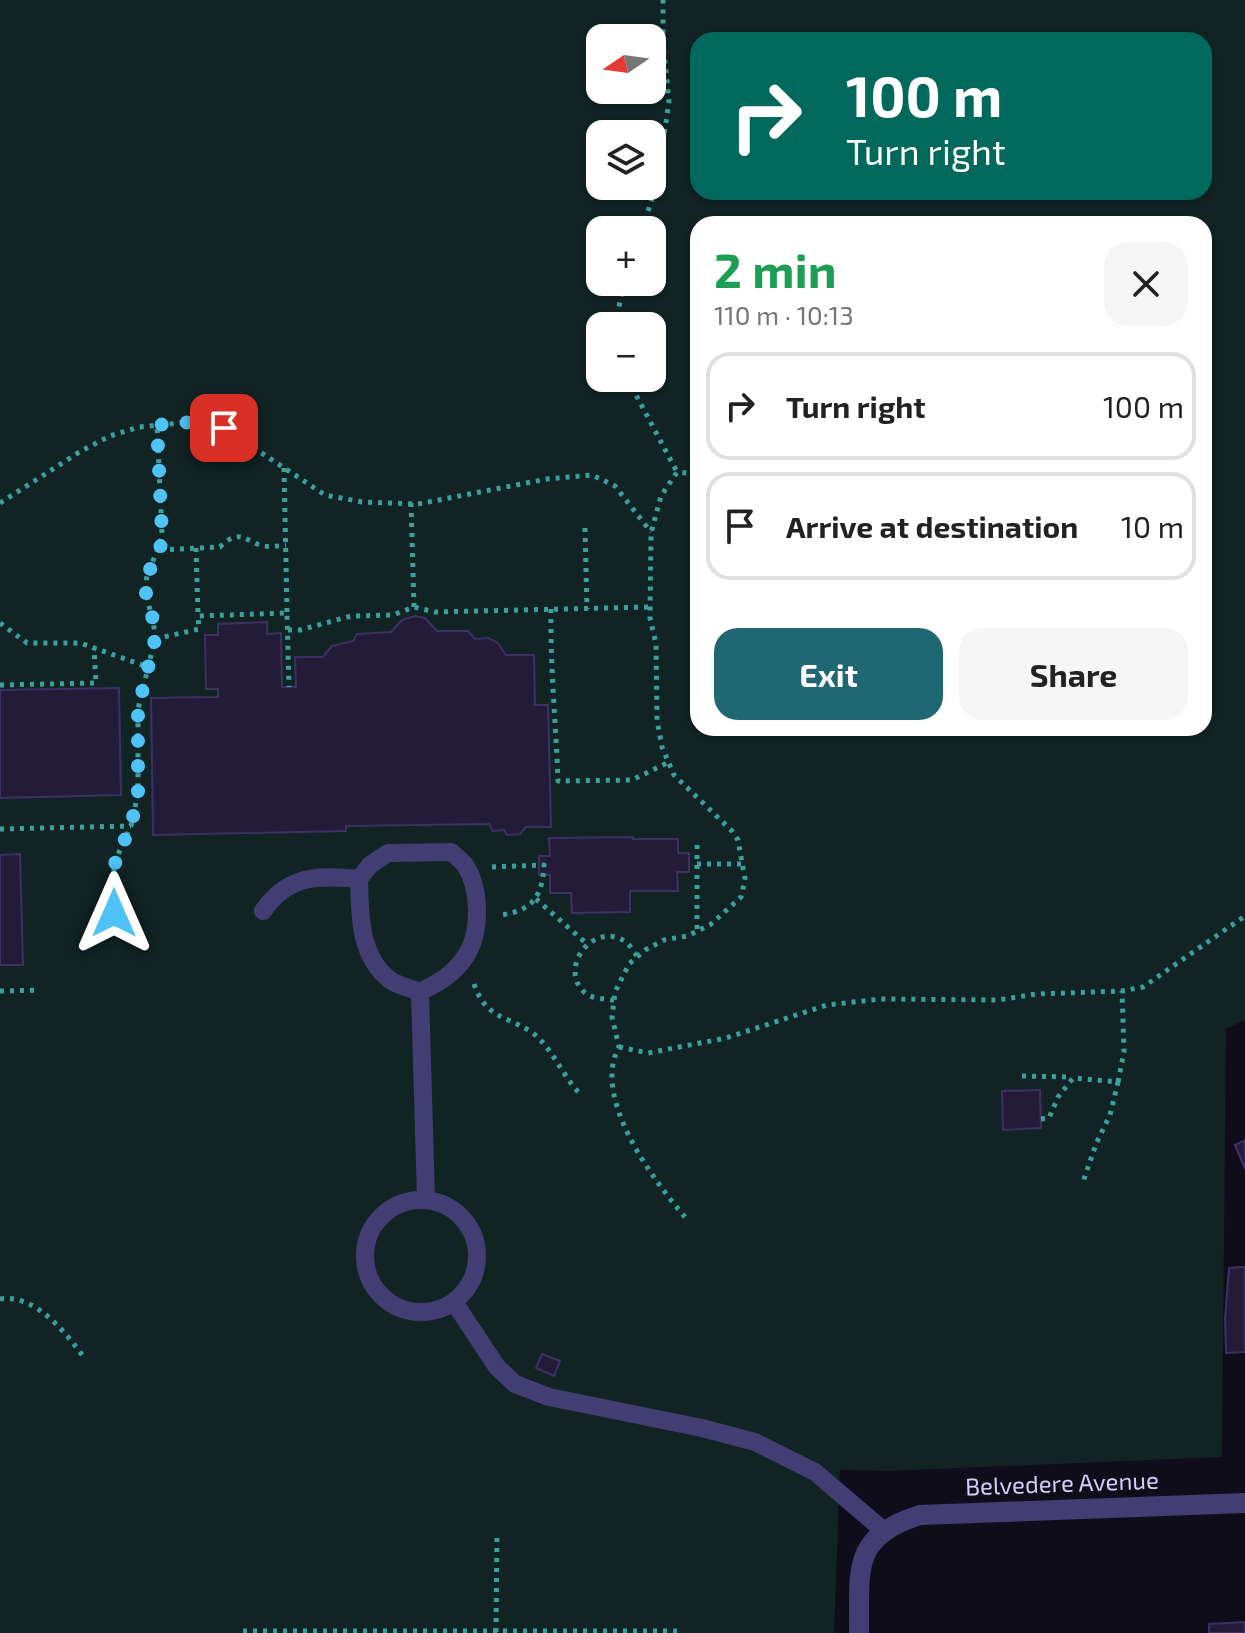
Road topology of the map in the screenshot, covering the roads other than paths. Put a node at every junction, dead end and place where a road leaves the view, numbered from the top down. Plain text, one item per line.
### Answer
1 (359, 879) junction
2 (263, 911) dead end
3 (420, 992) junction
4 (426, 1199) junction
5 (454, 1302) junction
6 (1245, 1503) edge
7 (883, 1530) junction
8 (859, 1633) edge

1 - 2 lane
1 - 3 lane
1 - 3 lane
3 - 4 lane
4 - 5 lane
4 - 5 lane
5 - 7 lane
6 - 7 street, Belvedere Avenue
7 - 8 street

